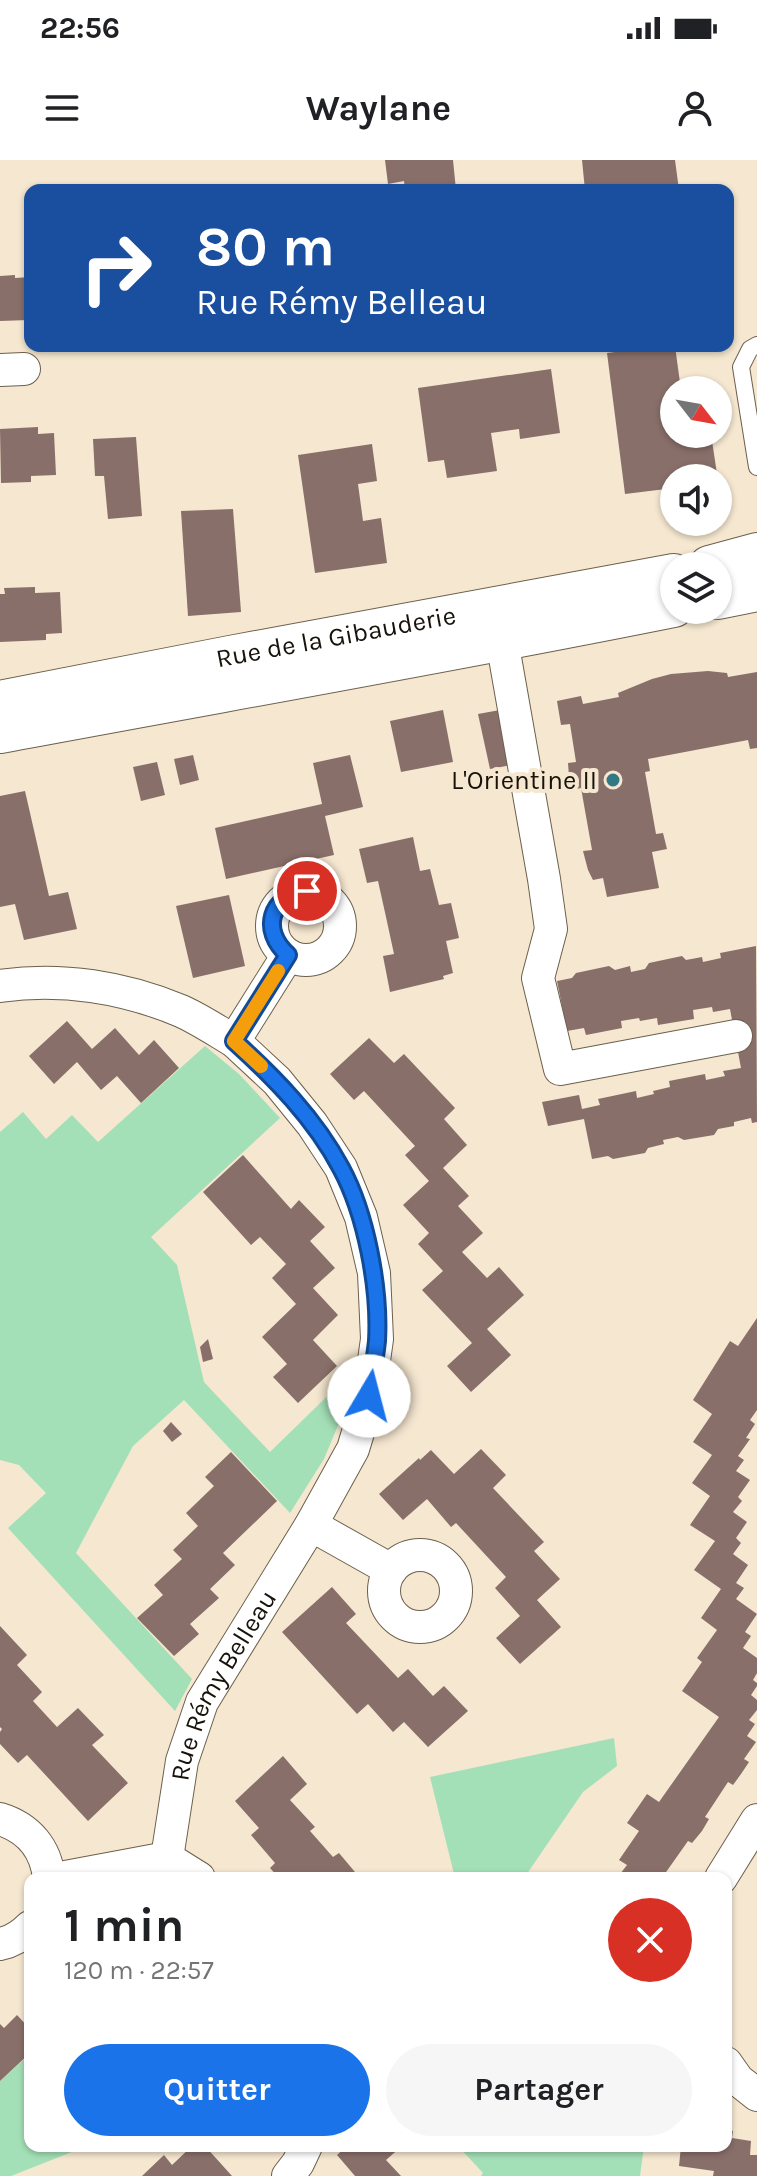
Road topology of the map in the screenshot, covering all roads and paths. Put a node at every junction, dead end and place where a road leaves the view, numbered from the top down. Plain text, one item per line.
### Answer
1 (757, 345) edge
2 (757, 467) edge
3 (757, 553) edge
4 (732, 560) edge
5 (660, 578) edge
6 (757, 591) edge
7 (732, 596) edge
8 (660, 608) edge
9 (499, 624) junction
10 (0, 701) edge
11 (0, 733) edge
12 (288, 955) dead end
13 (0, 986) edge
14 (736, 1036) dead end
15 (234, 1041) junction
16 (311, 1525) junction
17 (391, 1570) dead end
18 (0, 1819) edge
19 (757, 1820) edge
20 (167, 1858) junction
21 (48, 1872) edge
22 (92, 1872) edge
23 (189, 1872) edge
24 (725, 1872) edge
25 (24, 1931) edge
26 (0, 1944) edge
27 (732, 2072) edge
28 (757, 2095) edge

1 - 2 lane
3 - 4 street
5 - 9 street, Rue de la Gibauderie
6 - 7 street
8 - 9 street, Rue de la Gibauderie
9 - 10 street, Rue de la Gibauderie
9 - 11 street, Rue de la Gibauderie
9 - 14 street
12 - 15 street
13 - 15 street, Rue Rémy Belleau
15 - 16 street, Rue Rémy Belleau
16 - 17 street
16 - 20 street, Rue Rémy Belleau
18 - 21 street
19 - 24 street
20 - 22 street
20 - 23 street
25 - 26 street
27 - 28 street

